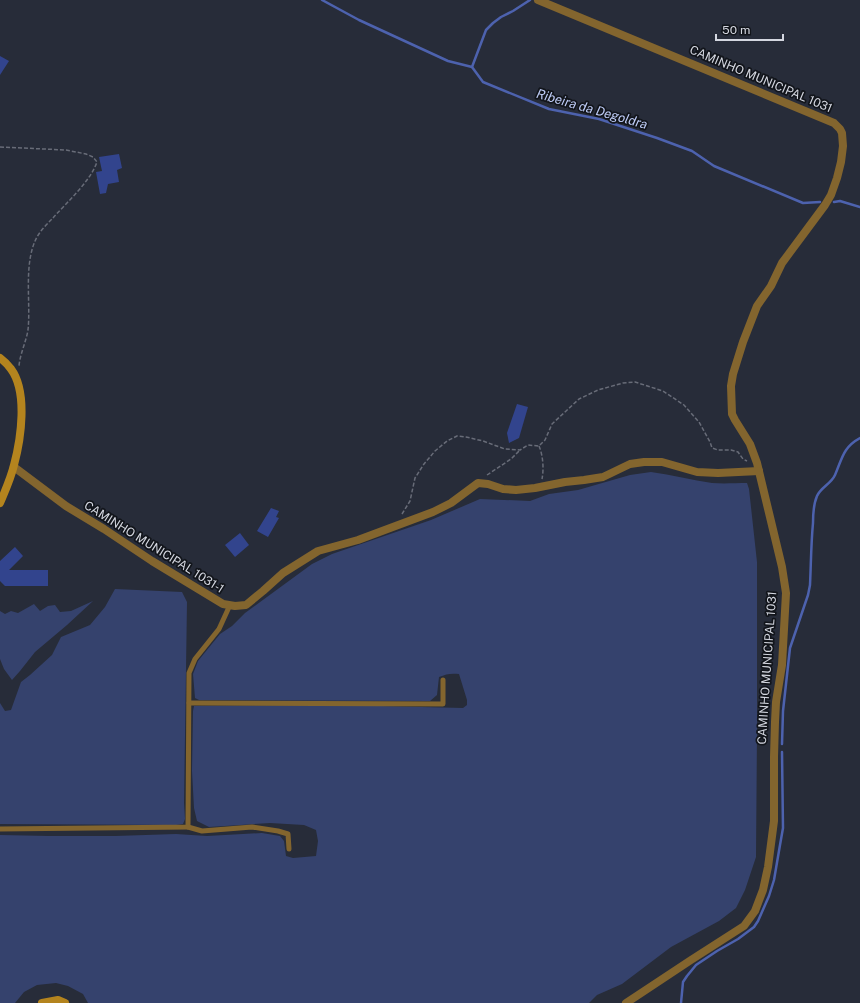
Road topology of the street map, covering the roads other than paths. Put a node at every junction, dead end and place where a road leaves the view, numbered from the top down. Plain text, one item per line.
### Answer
1 (538, 0) edge
2 (0, 358) edge
3 (14, 467) junction
4 (759, 470) junction
5 (0, 503) edge
6 (230, 605) junction
7 (443, 680) dead end
8 (189, 703) junction
9 (188, 827) junction
10 (0, 829) edge
11 (289, 849) dead end
12 (42, 1003) edge
13 (65, 1003) edge
14 (626, 1003) edge

1 - 4 street, CAMINHO MUNICIPAL 1031
2 - 3 main road
3 - 5 main road
3 - 6 street, CAMINHO MUNICIPAL 1031-1
4 - 6 street, CAMINHO MUNICIPAL 1031-1
4 - 14 street, CAMINHO MUNICIPAL 1031
6 - 8 lane
7 - 8 lane
8 - 9 lane
9 - 10 lane
9 - 11 lane
12 - 13 main road

